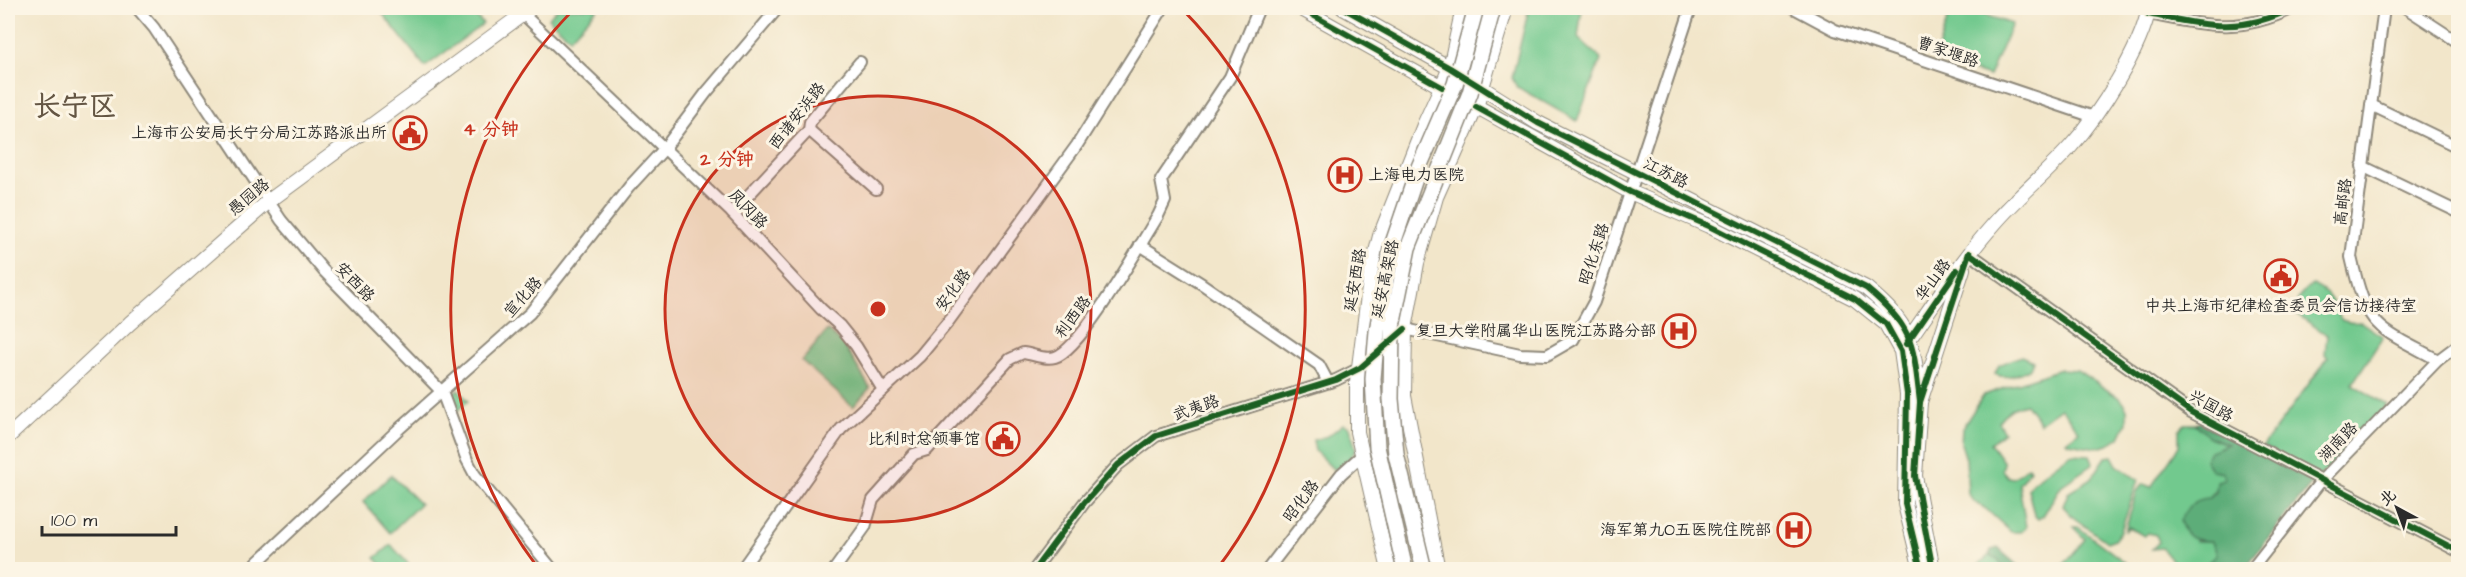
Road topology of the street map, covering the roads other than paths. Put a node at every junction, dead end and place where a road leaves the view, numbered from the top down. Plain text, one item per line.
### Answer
1 (137, 8) edge
2 (778, 8) edge
3 (1162, 8) edge
4 (1260, 8) edge
5 (1300, 8) edge
6 (1343, 8) edge
7 (1463, 8) edge
8 (1476, 8) edge
9 (1493, 8) edge
10 (1506, 8) edge
11 (1691, 8) edge
12 (1794, 8) edge
13 (2293, 8) edge
14 (2384, 8) edge
15 (2406, 8) edge
16 (527, 11) edge
17 (2149, 11) edge
18 (2458, 42) edge
19 (860, 62) dead end
20 (1450, 68) junction
21 (1442, 87) junction
22 (1482, 88) junction
23 (2370, 105) junction
24 (1476, 107) junction
25 (2094, 117) junction
26 (808, 130) junction
27 (2458, 147) edge
28 (664, 149) junction
29 (2362, 166) junction
30 (1637, 174) junction
31 (876, 189) dead end
32 (1629, 192) junction
33 (269, 201) junction
34 (2458, 212) edge
35 (732, 213) junction
36 (1140, 245) junction
37 (1969, 253) junction
38 (1405, 329) junction
39 (1911, 337) junction
40 (2458, 345) edge
41 (1901, 351) junction
42 (2438, 360) junction
43 (1360, 368) junction
44 (1328, 382) junction
45 (883, 390) junction
46 (442, 392) junction
47 (1920, 402) junction
48 (8, 437) edge
49 (1362, 455) junction
50 (2321, 481) junction
51 (2458, 551) edge
52 (1436, 569) edge
53 (249, 570) edge
54 (553, 570) edge
55 (741, 570) edge
56 (834, 570) edge
57 (1034, 570) edge
58 (1267, 570) edge
59 (1389, 570) edge
60 (1405, 570) edge
61 (1920, 570) edge
62 (1933, 570) edge
63 (2251, 570) edge

1 - 33 street, 安西路
2 - 28 street, 宣化路
3 - 45 street, 安化路
4 - 36 street, 利西路
5 - 21 main road, 江苏路
6 - 20 main road, 江苏路
7 - 20 main road, 延安西路
8 - 60 highway, 延安高架路, bridge
9 - 52 highway, 延安高架路, bridge
10 - 22 main road
11 - 30 street, 昭化东路
12 - 25 street, 曹家堰路
13 - 17 street
14 - 23 street, 高邮路
15 - 18 street
16 - 28 street, 凤冈路
16 - 33 main road, 愚园路
17 - 25 main road, 华山路
19 - 26 street, 西诸安浜路
20 - 21 main road, 延安西路
20 - 22 main road, 江苏路
21 - 24 main road, 江苏路
21 - 43 main road, 延安西路
22 - 24 main road
22 - 30 main road, 江苏路
23 - 27 street
23 - 29 street, 高邮路
24 - 32 main road, 江苏路
24 - 38 main road
25 - 37 main road, 华山路
26 - 31 street
26 - 35 street, 西诸安浜路
28 - 35 street, 凤冈路
28 - 46 street, 宣化路
29 - 34 street
29 - 42 street, 高邮路
30 - 32 street, 昭化东路
30 - 39 main road, 江苏路
32 - 38 street, 昭化东路
32 - 41 main road, 江苏路
33 - 46 street, 安西路
33 - 48 main road, 愚园路
35 - 45 street, 凤冈路
36 - 44 street
36 - 56 street, 利西路
37 - 39 main road, 华山路
37 - 47 main road, 华山路
37 - 50 street, 兴国路
38 - 43 street, 武夷路
38 - 52 main road
39 - 41 main road, 华山路
39 - 47 main road, 江苏路
40 - 42 street, 湖南路
41 - 61 main road
42 - 50 street, 湖南路
43 - 44 street, 武夷路
43 - 49 main road, 延安西路
44 - 57 street, 武夷路
45 - 55 street, 安化路
46 - 53 street, 宣化路
46 - 54 street, 安西路
47 - 62 main road, 华山路
49 - 58 street, 昭化路
49 - 59 main road, 延安西路
50 - 51 street, 兴国路
50 - 63 street, 湖南路

